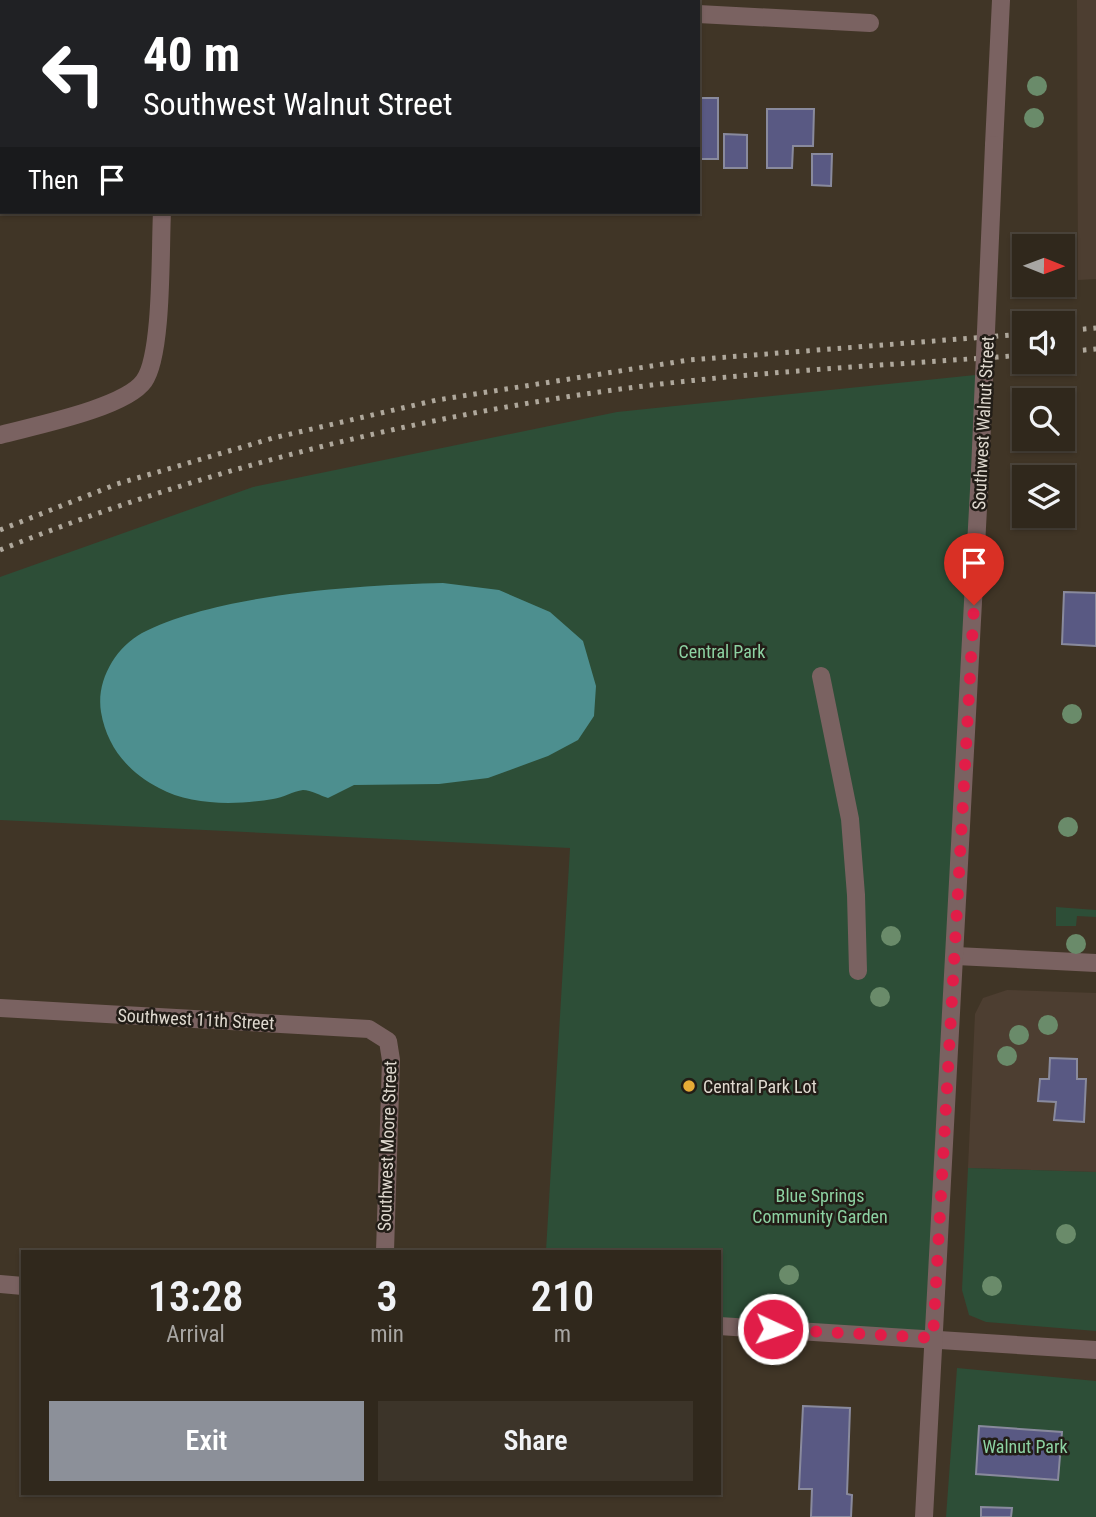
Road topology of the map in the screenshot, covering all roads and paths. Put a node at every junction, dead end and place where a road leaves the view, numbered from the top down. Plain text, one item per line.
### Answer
1 (1001, 0) edge
2 (700, 14) edge
3 (870, 23) dead end
4 (162, 214) edge
5 (0, 435) edge
6 (821, 676) dead end
7 (956, 956) junction
8 (1096, 963) edge
9 (858, 971) dead end
10 (0, 1008) edge
11 (388, 1041) joint
12 (384, 1250) edge
13 (0, 1284) edge
14 (21, 1286) edge
15 (721, 1326) edge
16 (933, 1338) junction
17 (1096, 1350) edge
18 (924, 1517) edge

1 - 7 street, Southwest Walnut Street, bridge
2 - 3 street
4 - 5 street
6 - 9 street
7 - 8 street
7 - 16 street, Southwest Walnut Street
10 - 11 street, Southwest 11th Street
11 - 12 street, Southwest Moore Street
13 - 14 street
15 - 16 street
16 - 17 street
16 - 18 street, Southwest Walnut Street

